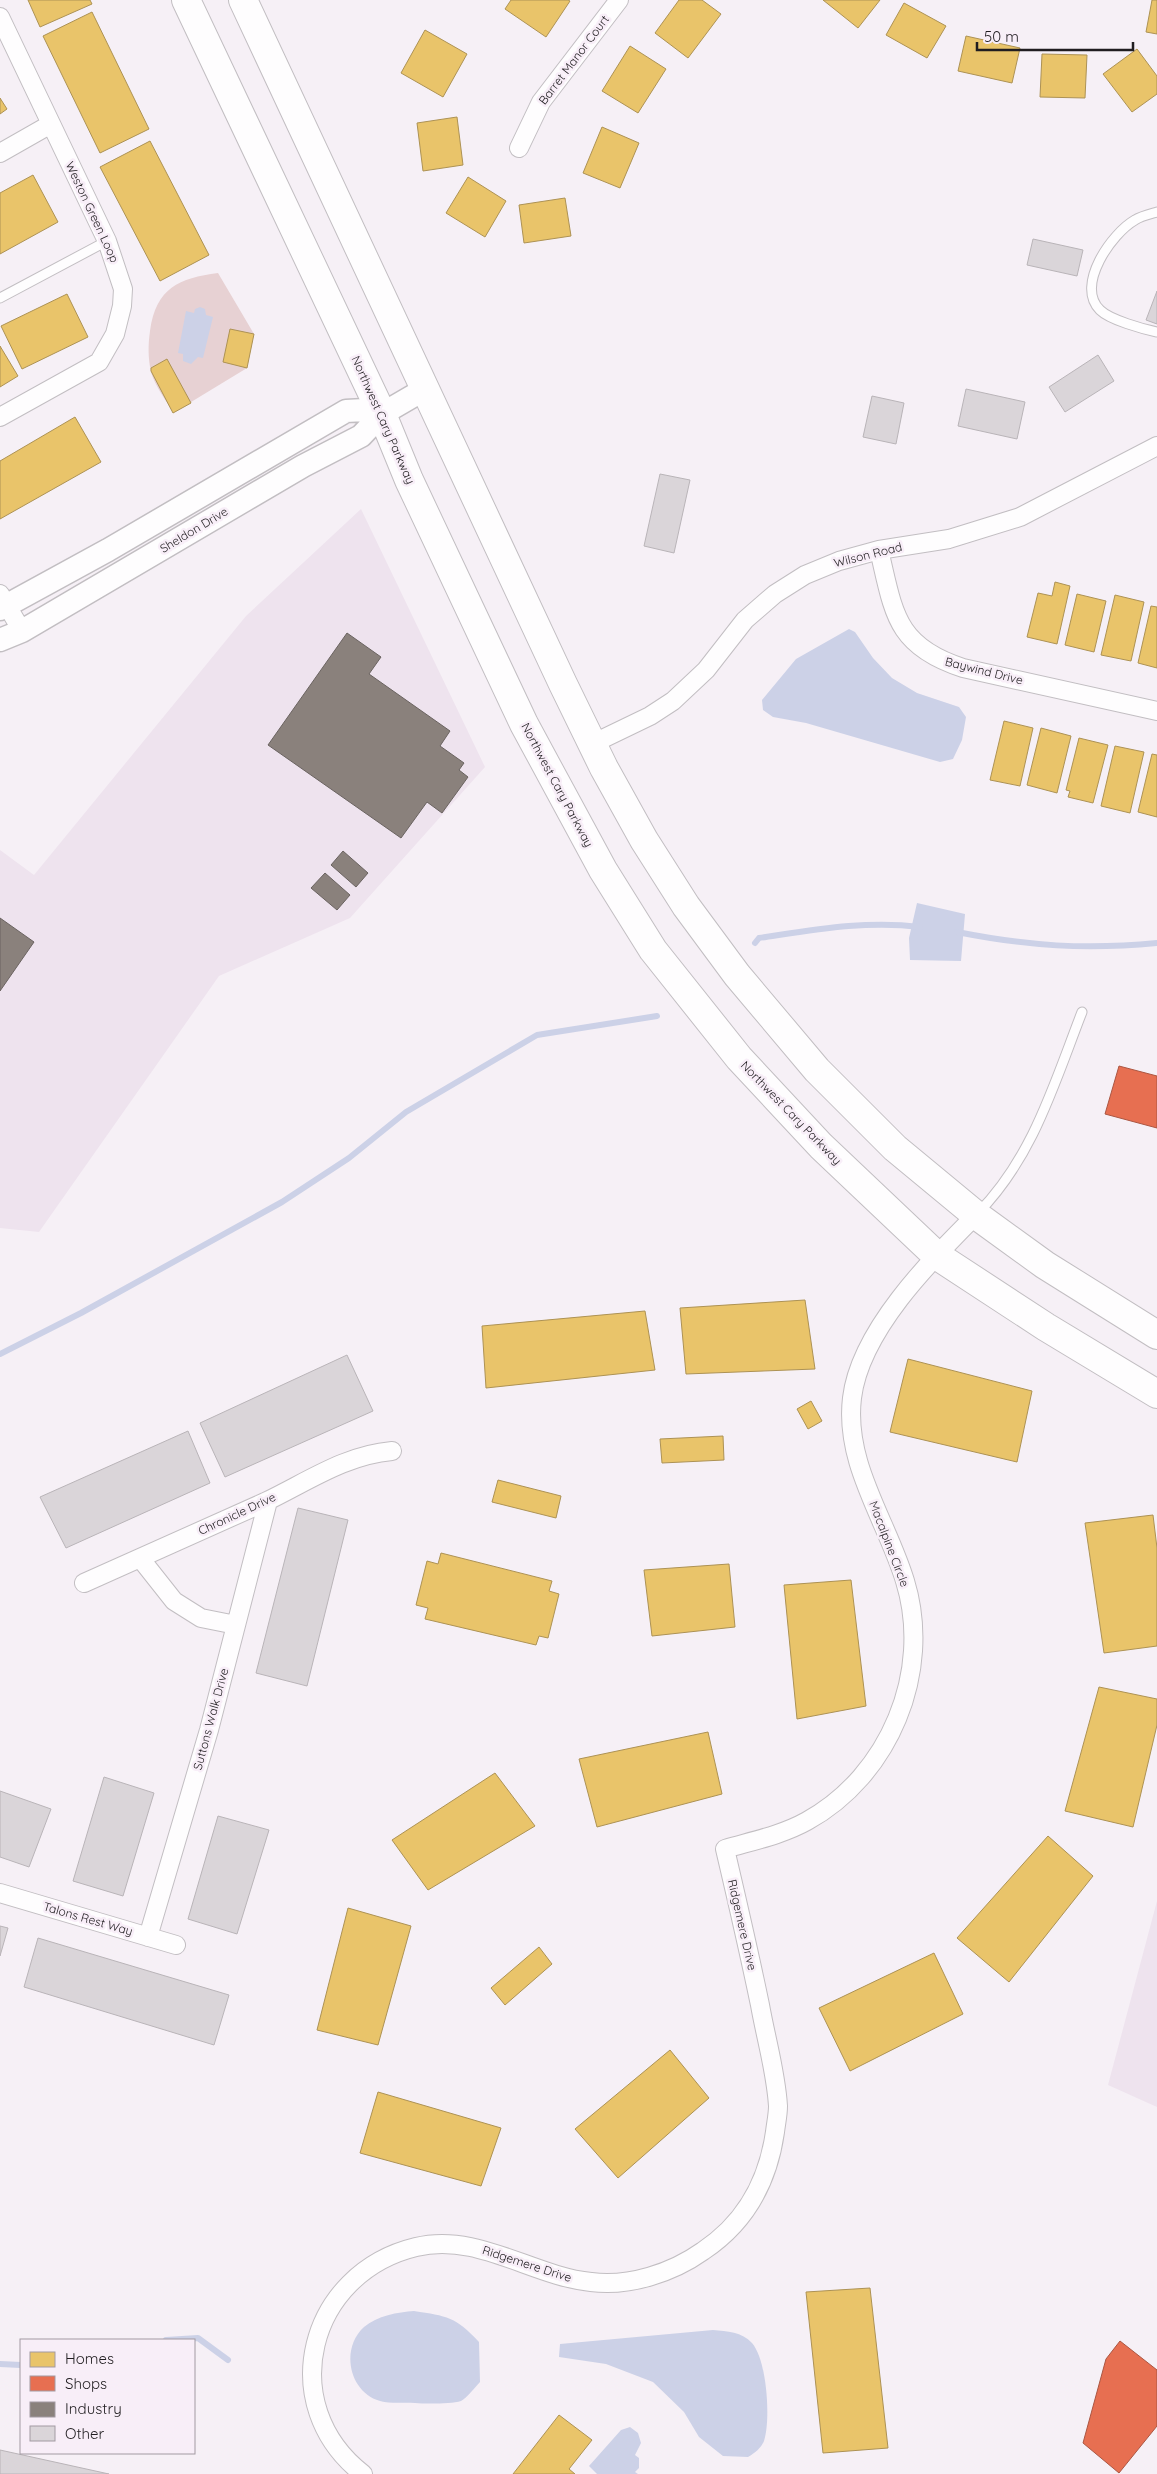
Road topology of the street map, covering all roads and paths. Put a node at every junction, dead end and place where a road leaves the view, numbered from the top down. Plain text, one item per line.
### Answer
1 (186, 0) edge
2 (243, 0) edge
3 (618, 0) edge
4 (0, 17) edge
5 (52, 124) junction
6 (519, 148) dead end
7 (0, 153) edge
8 (1157, 212) edge
9 (107, 241) junction
10 (0, 298) edge
11 (1157, 332) edge
12 (425, 389) junction
13 (382, 414) junction
14 (0, 417) edge
15 (1157, 446) edge
16 (880, 550) junction
17 (2, 603) edge
18 (22, 631) junction
19 (0, 640) edge
20 (1157, 711) edge
21 (592, 744) junction
22 (1082, 1012) dead end
23 (976, 1215) junction
24 (936, 1255) junction
25 (1157, 1335) edge
26 (1157, 1394) edge
27 (392, 1451) dead end
28 (268, 1501) junction
29 (140, 1558) junction
30 (84, 1583) dead end
31 (236, 1625) junction
32 (725, 1849) joint
33 (0, 1892) edge
34 (148, 1936) junction
35 (176, 1945) dead end
36 (363, 2474) edge

1 - 13 main road, Northwest Cary Parkway
2 - 12 main road
3 - 6 street, Barret Manor Court
4 - 5 street, Weston Green Loop
5 - 7 street
5 - 9 street, Weston Green Loop
8 - 11 lane
9 - 10 lane
9 - 14 street, Weston Green Loop
12 - 13 street, Sheldon Drive
12 - 21 main road
13 - 17 street
13 - 18 street, Sheldon Drive
13 - 24 main road, Northwest Cary Parkway
15 - 16 street, Wilson Road
16 - 20 street, Baywind Drive
16 - 21 street, Wilson Road
17 - 18 street
18 - 19 street, Sheldon Drive
21 - 23 main road
22 - 23 lane
23 - 24 street, Macalpine Circle
23 - 25 main road
24 - 26 main road, Northwest Cary Parkway
24 - 32 street, Macalpine Circle
27 - 28 street, Chronicle Drive
28 - 29 street, Chronicle Drive
28 - 31 street, Suttons Walk Drive
29 - 30 street, Chronicle Drive
29 - 31 street
31 - 34 street, Suttons Walk Drive
32 - 36 street, Ridgemere Drive
33 - 34 street, Talons Rest Way
34 - 35 street, Talons Rest Way

